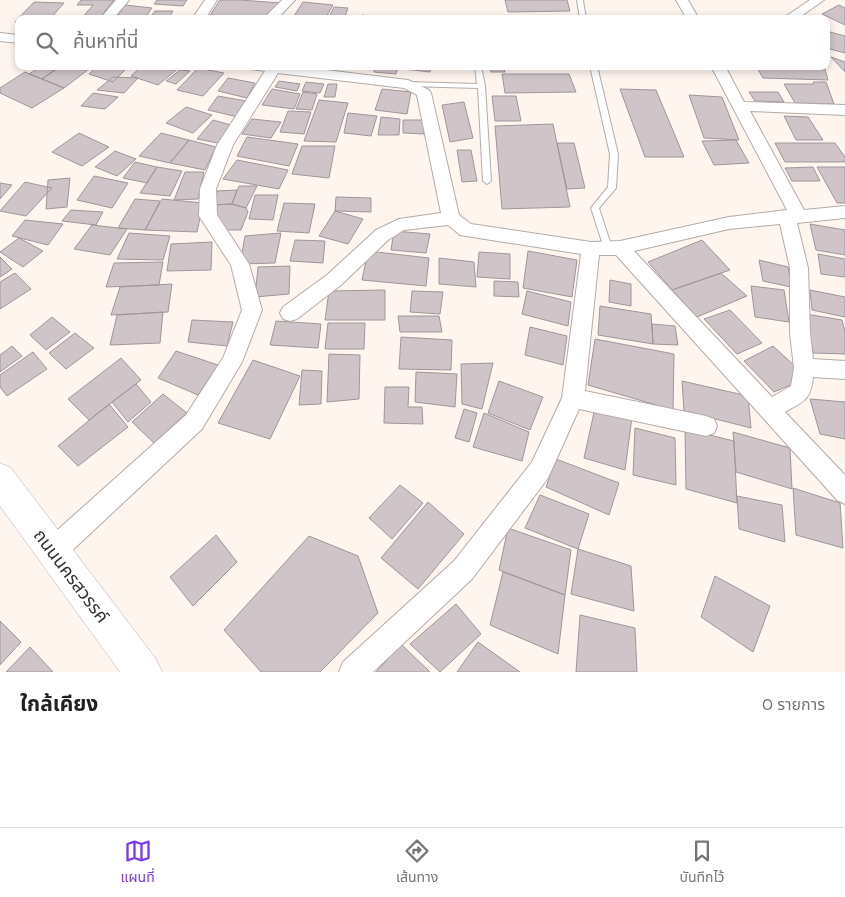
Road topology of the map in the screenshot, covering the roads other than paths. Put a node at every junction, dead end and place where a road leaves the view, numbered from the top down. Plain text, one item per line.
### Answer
1 (123, 0) edge
2 (211, 0) edge
3 (289, 0) edge
4 (580, 0) edge
5 (682, 0) edge
6 (818, 0) edge
7 (110, 15) edge
8 (201, 15) edge
9 (273, 15) edge
10 (582, 15) edge
11 (691, 15) edge
12 (794, 15) edge
13 (0, 37) edge
14 (15, 39) edge
15 (263, 70) edge
16 (290, 70) edge
17 (479, 70) edge
18 (594, 70) edge
19 (725, 72) edge
20 (408, 84) junction
21 (481, 86) junction
22 (740, 106) junction
23 (845, 110) edge
24 (487, 181) dead end
25 (845, 212) edge
26 (793, 215) junction
27 (450, 218) junction
28 (606, 248) junction
29 (290, 313) dead end
30 (804, 368) junction
31 (845, 370) edge
32 (573, 398) junction
33 (769, 410) junction
34 (706, 426) dead end
35 (0, 479) edge
36 (845, 492) edge
37 (53, 551) junction
38 (143, 672) edge
39 (353, 672) edge

1 - 7 street
2 - 8 street
3 - 9 street
4 - 10 lane
5 - 11 street
6 - 12 street
13 - 14 street
15 - 37 street
16 - 20 street
17 - 21 lane
18 - 28 lane
19 - 22 street
20 - 21 lane
20 - 27 street
21 - 24 lane
22 - 23 street
22 - 26 street
25 - 26 street
26 - 28 street
26 - 30 street
27 - 28 street
27 - 29 street
28 - 32 street
28 - 33 street
30 - 31 street
30 - 33 street
32 - 34 street
32 - 39 street
33 - 36 street
35 - 37 main road, ถนนนครสวรรค์
37 - 38 main road, ถนนนครสวรรค์

